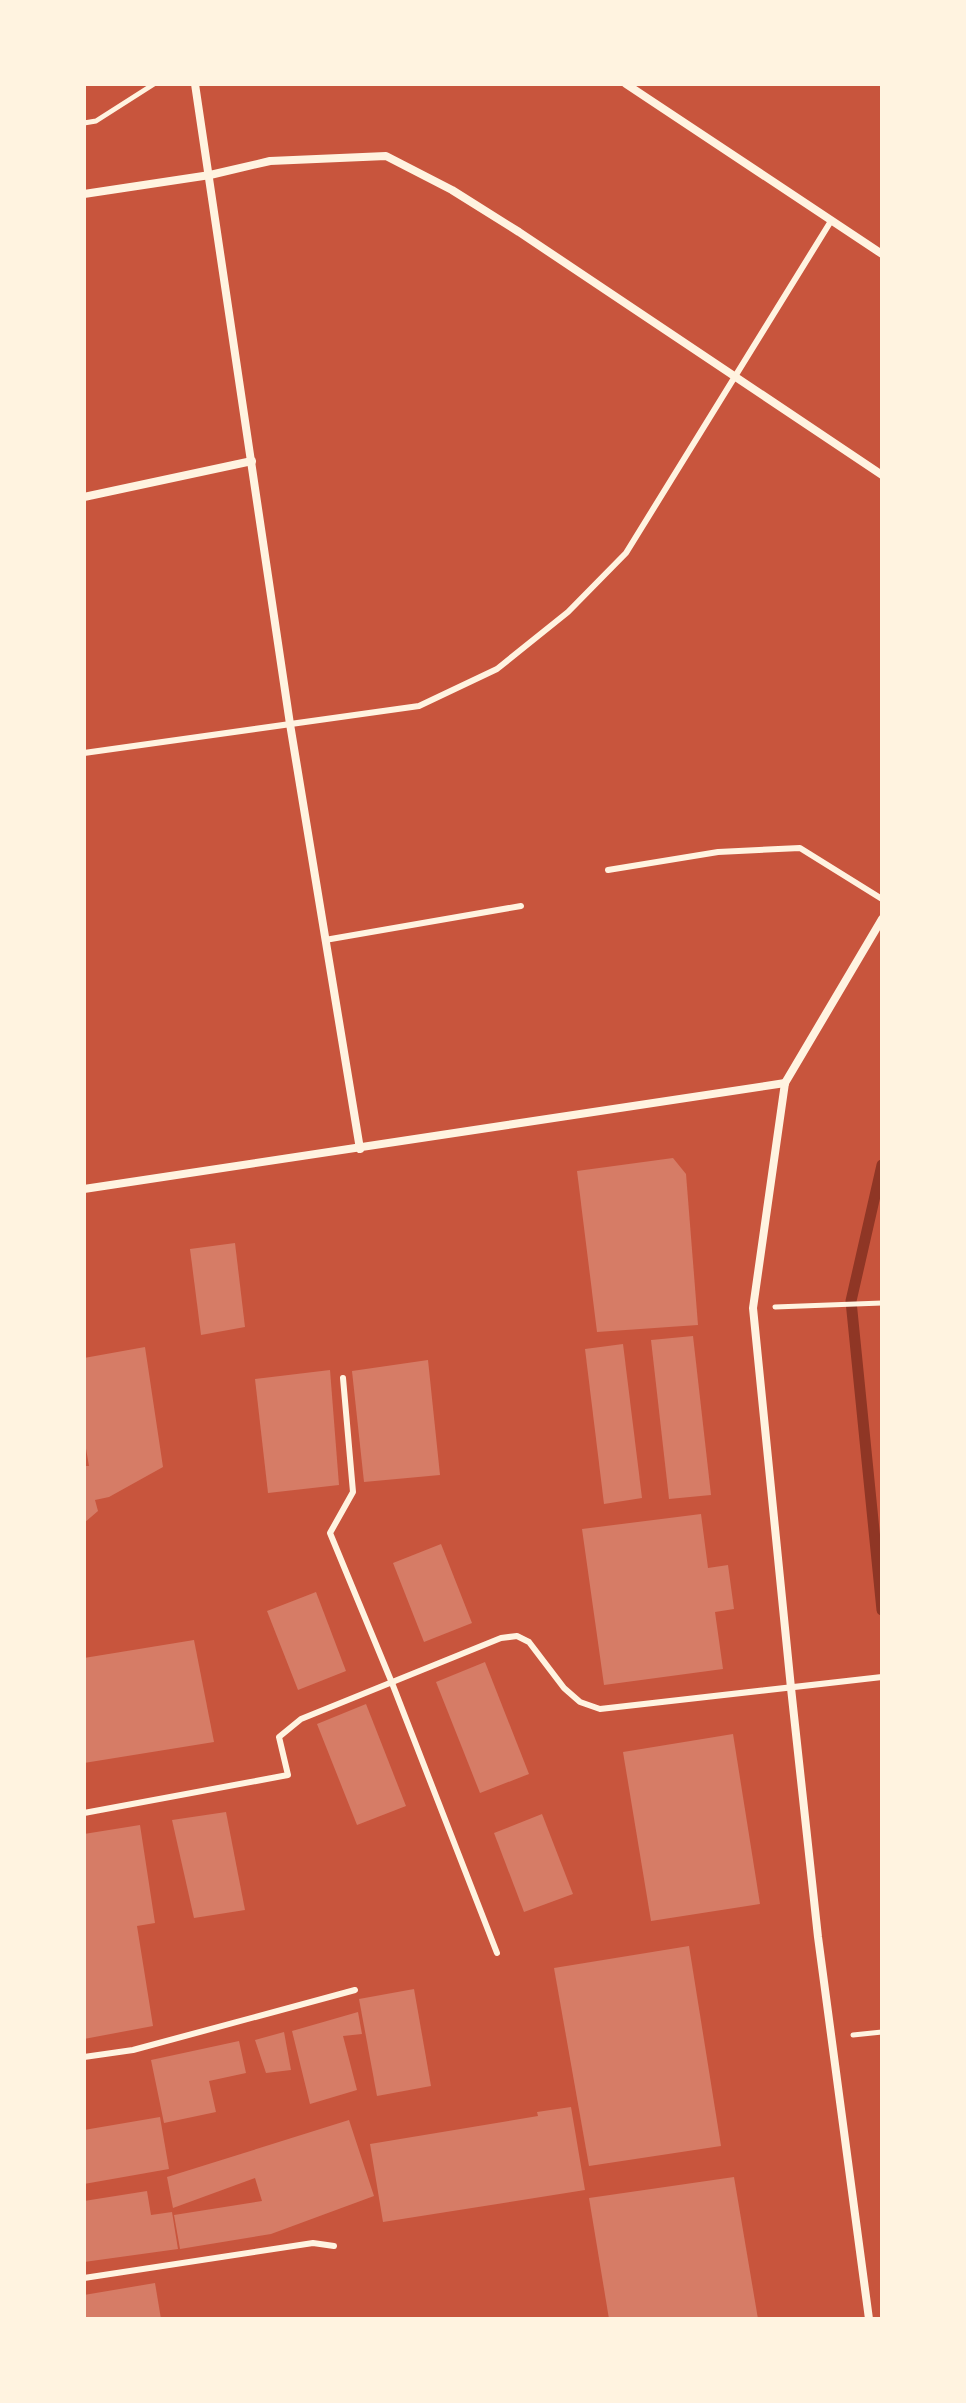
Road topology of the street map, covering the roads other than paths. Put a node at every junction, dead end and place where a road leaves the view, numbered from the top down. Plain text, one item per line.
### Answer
1 (195, 84) edge
2 (626, 84) edge
3 (210, 175) junction
4 (84, 194) edge
5 (831, 221) junction
6 (882, 254) edge
7 (735, 377) junction
8 (252, 461) junction
9 (882, 475) edge
10 (84, 497) edge
11 (290, 724) junction
12 (84, 753) edge
13 (608, 870) dead end
14 (882, 899) edge
15 (521, 906) dead end
16 (882, 919) edge
17 (325, 940) junction
18 (785, 1083) junction
19 (360, 1149) junction
20 (84, 1189) edge
21 (343, 1378) dead end
22 (882, 1677) edge
23 (392, 1683) junction
24 (791, 1688) junction
25 (84, 1813) edge
26 (497, 1953) dead end
27 (355, 1990) dead end
28 (84, 2057) edge
29 (334, 2246) dead end
30 (84, 2278) edge
31 (869, 2319) edge

1 - 3 street
2 - 5 street
3 - 4 street
3 - 7 street
3 - 8 street
5 - 6 street
5 - 7 lane
7 - 9 street
7 - 11 lane
8 - 10 street
8 - 11 street
11 - 12 lane
11 - 17 street
13 - 14 lane
15 - 17 lane
16 - 18 street
17 - 19 street
18 - 19 street
18 - 24 street
19 - 20 street
21 - 23 lane
22 - 24 lane
23 - 24 lane
23 - 25 lane
23 - 26 lane
24 - 31 street
27 - 28 lane
29 - 30 lane

